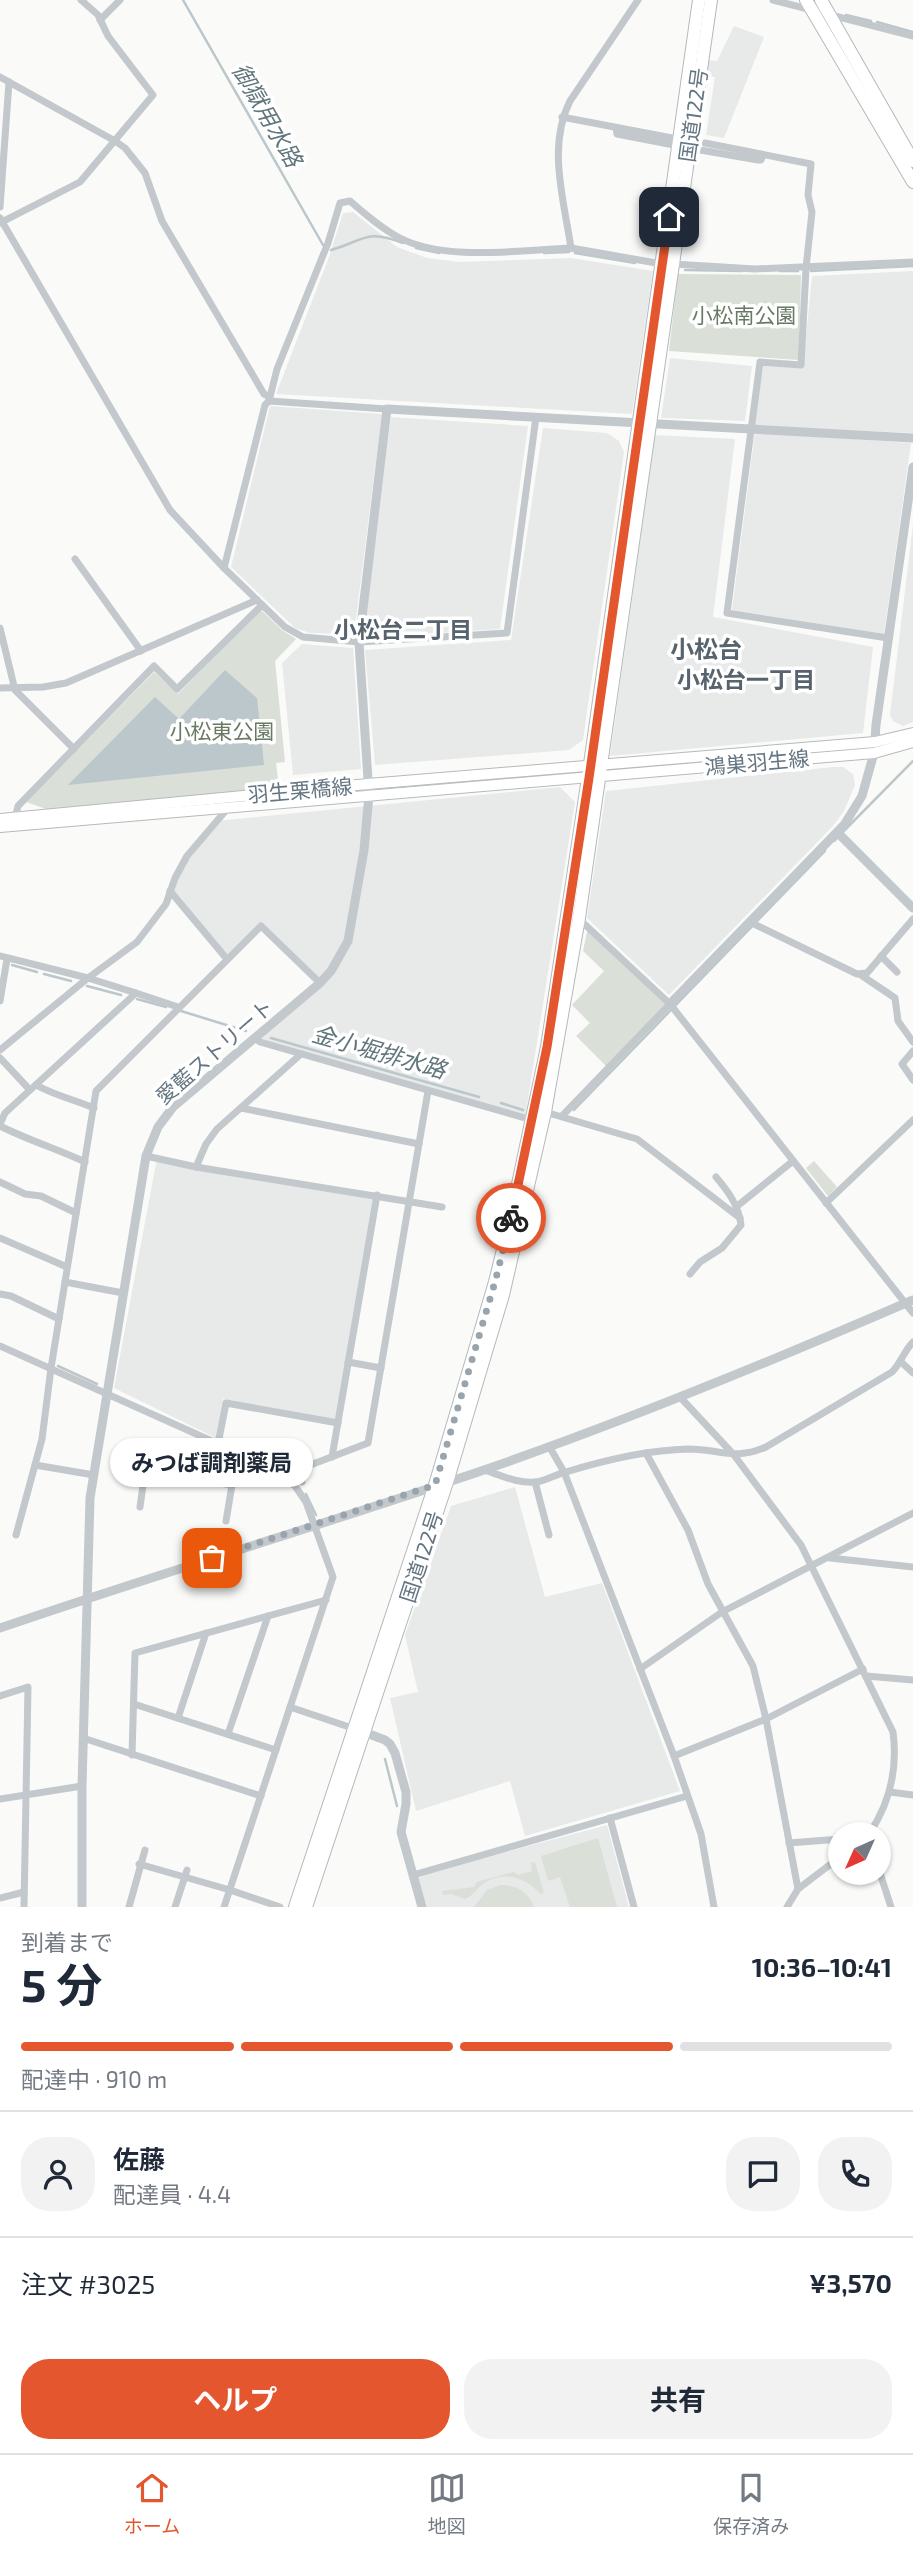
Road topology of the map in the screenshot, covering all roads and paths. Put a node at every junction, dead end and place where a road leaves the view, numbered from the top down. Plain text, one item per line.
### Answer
1 (81, 0) edge
2 (120, 0) edge
3 (638, 0) edge
4 (699, 0) edge
5 (711, 0) edge
6 (773, 0) edge
7 (821, 0) edge
8 (809, 6) edge
9 (830, 16) junction
10 (100, 20) junction
11 (913, 36) edge
12 (0, 76) edge
13 (9, 82) junction
14 (562, 117) junction
15 (115, 141) junction
16 (680, 144) junction
17 (705, 144) dead end
18 (763, 155) junction
19 (913, 161) edge
20 (913, 182) edge
21 (0, 207) edge
22 (1, 221) edge
23 (571, 248) junction
24 (913, 262) edge
25 (668, 264) junction
26 (806, 268) junction
27 (269, 398) junction
28 (387, 409) junction
29 (536, 417) junction
30 (645, 424) junction
31 (751, 429) junction
32 (913, 438) edge
33 (913, 467) edge
34 (75, 559) dead end
35 (224, 568) junction
36 (259, 602) junction
37 (0, 628) edge
38 (888, 638) junction
39 (359, 642) junction
40 (141, 651) junction
41 (14, 686) junction
42 (0, 688) edge
43 (913, 733) edge
44 (913, 743) edge
45 (875, 748) junction
46 (74, 749) junction
47 (594, 771) junction
48 (368, 790) junction
49 (228, 808) junction
50 (16, 814) junction
51 (0, 816) edge
52 (54, 819) junction
53 (0, 829) edge
54 (838, 833) junction
55 (170, 891) junction
56 (913, 908) edge
57 (579, 918) junction
58 (913, 919) edge
59 (750, 922) junction
60 (881, 956) junction
61 (4, 957) edge
62 (226, 958) junction
63 (897, 972) dead end
64 (859, 974) junction
65 (88, 978) junction
66 (320, 983) junction
67 (135, 993) junction
68 (0, 1001) edge
69 (670, 1004) junction
70 (178, 1007) junction
71 (255, 1038) junction
72 (913, 1042) edge
73 (0, 1050) edge
74 (913, 1051) edge
75 (301, 1054) junction
76 (0, 1058) edge
77 (913, 1080) edge
78 (33, 1088) junction
79 (428, 1091) junction
80 (93, 1108) junction
81 (241, 1108) junction
82 (545, 1112) junction
83 (562, 1116) junction
84 (531, 1120) junction
85 (913, 1120) edge
86 (0, 1125) edge
87 (419, 1144) junction
88 (146, 1156) junction
89 (793, 1161) junction
90 (85, 1162) junction
91 (197, 1167) junction
92 (716, 1177) dead end
93 (0, 1182) edge
94 (377, 1195) junction
95 (410, 1201) junction
96 (826, 1203) junction
97 (442, 1207) dead end
98 (736, 1207) junction
99 (76, 1213) junction
100 (740, 1218) junction
101 (0, 1238) edge
102 (67, 1267) junction
103 (690, 1274) dead end
104 (65, 1282) junction
105 (123, 1293) junction
106 (0, 1294) edge
107 (909, 1302) edge
108 (913, 1313) edge
109 (59, 1319) junction
110 (913, 1342) edge
111 (0, 1346) edge
112 (900, 1361) junction
113 (348, 1362) junction
114 (51, 1368) junction
115 (381, 1368) junction
116 (913, 1373) edge
117 (106, 1394) junction
118 (680, 1397) junction
119 (338, 1423) junction
120 (218, 1444) junction
121 (550, 1446) junction
122 (646, 1453) junction
123 (242, 1455) junction
124 (734, 1455) junction
125 (332, 1457) junction
126 (35, 1465) junction
127 (300, 1469) junction
128 (484, 1470) junction
129 (564, 1472) junction
130 (278, 1474) junction
131 (94, 1475) junction
132 (302, 1482) dead end
133 (535, 1482) junction
134 (441, 1483) junction
135 (232, 1485) junction
136 (140, 1507) dead end
137 (913, 1513) edge
138 (226, 1521) dead end
139 (316, 1524) junction
140 (16, 1535) dead end
141 (549, 1535) dead end
142 (828, 1558) junction
143 (811, 1566) junction
144 (913, 1567) edge
145 (87, 1597) junction
146 (326, 1600) junction
147 (722, 1612) junction
148 (268, 1616) junction
149 (0, 1628) edge
150 (206, 1633) junction
151 (640, 1669) junction
152 (864, 1673) junction
153 (913, 1681) edge
154 (0, 1696) edge
155 (134, 1704) junction
156 (290, 1707) junction
157 (178, 1718) junction
158 (765, 1719) junction
159 (359, 1731) junction
160 (228, 1734) junction
161 (83, 1738) junction
162 (276, 1750) junction
163 (132, 1755) junction
164 (674, 1756) junction
165 (82, 1786) junction
166 (890, 1792) junction
167 (26, 1795) junction
168 (913, 1795) edge
169 (261, 1796) junction
170 (687, 1796) junction
171 (0, 1799) edge
172 (610, 1818) junction
173 (877, 1822) edge
174 (828, 1840) edge
175 (789, 1843) junction
176 (145, 1850) dead end
177 (139, 1864) junction
178 (828, 1866) edge
179 (186, 1873) junction
180 (413, 1875) junction
181 (884, 1885) edge
182 (798, 1889) junction
183 (230, 1890) junction
184 (24, 1892) junction
185 (0, 1898) edge
186 (24, 1907) edge
187 (82, 1907) edge
188 (129, 1907) edge
189 (175, 1907) edge
190 (224, 1907) edge
191 (280, 1907) edge
192 (296, 1907) edge
193 (306, 1907) edge
194 (422, 1907) edge
195 (634, 1907) edge
196 (714, 1907) edge
197 (787, 1907) edge
198 (891, 1907) edge

1 - 10 street
2 - 10 street
3 - 14 street
4 - 16 highway, 国道122号
5 - 16 highway, 国道122号
6 - 8 street
7 - 9 highway
8 - 9 street
8 - 20 highway
9 - 11 street
9 - 19 highway
10 - 15 street
12 - 13 street
13 - 15 street
13 - 21 street
14 - 16 street
14 - 23 street
15 - 22 street
15 - 27 street
16 - 18 street
16 - 25 highway, 国道122号
17 - 18 street
18 - 26 street
22 - 35 street
23 - 25 street
23 - 27 street
24 - 26 street
25 - 26 street
25 - 30 highway, 国道122号
26 - 31 street
27 - 28 street
27 - 35 street
28 - 29 street
28 - 39 street, 愛藍ストリート
29 - 30 street
29 - 39 street
30 - 31 street
30 - 47 highway, 国道122号
31 - 32 street
31 - 38 street
33 - 38 street
34 - 40 street
35 - 36 street
36 - 39 street
36 - 40 street
36 - 46 street
37 - 41 street
38 - 45 street
39 - 48 street, 愛藍ストリート
40 - 41 street
41 - 42 street
41 - 46 street
43 - 45 main road, 鴻巣羽生線
44 - 45 main road, 鴻巣羽生線
45 - 47 main road, 鴻巣羽生線
45 - 54 street
46 - 50 street
47 - 48 main road, 羽生栗橋線
47 - 57 highway, 国道122号
47 - 84 highway, 国道122号
48 - 49 main road, 羽生栗橋線
48 - 52 main road, 羽生栗橋線
48 - 66 street, 愛藍ストリート
49 - 52 main road, 羽生栗橋線
49 - 55 street
50 - 51 main road
50 - 52 main road
51 - 52 main road, 羽生栗橋線
52 - 53 main road
54 - 56 street
54 - 59 street
55 - 62 street
55 - 65 street
57 - 69 street
57 - 82 highway, 国道122号
58 - 60 street
59 - 64 street
59 - 69 street
60 - 63 street
60 - 64 street
61 - 65 street
61 - 68 street
62 - 66 street
62 - 70 street
64 - 72 street
65 - 67 street
65 - 73 street
66 - 71 street, 愛藍ストリート
67 - 70 street
67 - 78 street
69 - 83 street
69 - 89 street
70 - 80 street
71 - 75 street
71 - 88 street, 愛藍ストリート
74 - 77 street
75 - 79 street
75 - 81 street
76 - 78 street
78 - 80 street
78 - 86 street
79 - 84 street
79 - 87 street
80 - 90 street
81 - 87 street
81 - 91 street
82 - 83 street
82 - 134 highway, 国道122号
83 - 100 street
84 - 134 highway, 国道122号
85 - 96 street
86 - 90 street
87 - 95 street
88 - 91 street
88 - 105 street, 愛藍ストリート
89 - 96 street
89 - 98 street
90 - 99 street
91 - 94 street
92 - 98 street
93 - 99 street
94 - 95 street
94 - 113 street
95 - 97 street
95 - 115 street
96 - 107 street
98 - 100 street
99 - 102 street
100 - 103 street
101 - 102 street
102 - 104 street
104 - 105 street
104 - 109 street
105 - 117 street, 愛藍ストリート
106 - 109 street
107 - 108 street
107 - 118 street
109 - 114 street
110 - 112 street
111 - 114 street
112 - 116 street
112 - 124 street
113 - 115 street
113 - 119 street
114 - 117 street
114 - 126 street
115 - 125 street
117 - 120 street
117 - 131 street, 愛藍ストリート
118 - 121 street
118 - 124 street
119 - 120 street
119 - 125 street
120 - 123 street
121 - 128 street
121 - 129 street
122 - 124 street
122 - 129 street
122 - 147 street
123 - 130 street
123 - 135 street
124 - 143 street
125 - 127 street
126 - 131 street
126 - 140 street
127 - 130 street
127 - 132 street
128 - 133 street
128 - 134 street
129 - 133 street
129 - 151 street
130 - 139 street
131 - 145 street, 愛藍ストリート
133 - 141 street
134 - 139 street
134 - 159 highway, 国道122号
135 - 136 street
135 - 138 street
137 - 142 street
139 - 145 street
139 - 146 street
142 - 143 street
142 - 144 street
143 - 147 street
143 - 152 street
145 - 149 street
145 - 161 street, 愛藍ストリート
146 - 148 street
146 - 156 street
147 - 151 street
147 - 158 street
148 - 150 street
148 - 160 street
150 - 155 street
150 - 157 street
151 - 164 street
152 - 153 street
152 - 158 street
152 - 166 street
154 - 167 street
155 - 157 street
155 - 163 street
156 - 159 street
156 - 162 street
157 - 160 street
158 - 164 street
158 - 175 street
159 - 180 street
159 - 192 highway, 国道122号
159 - 193 highway, 国道122号
160 - 162 street
161 - 163 street
161 - 165 street, 愛藍ストリート
162 - 169 street
163 - 169 street
164 - 170 street
165 - 167 street
165 - 187 street, 愛藍ストリート
166 - 168 street
166 - 173 street
167 - 171 street
167 - 184 street
169 - 183 street
170 - 172 street
170 - 196 street
172 - 180 street
172 - 195 street
174 - 175 street
175 - 182 street
176 - 177 street
177 - 179 street
177 - 188 street
178 - 182 street
179 - 183 street
179 - 189 street
180 - 194 street
181 - 198 street
182 - 197 street
183 - 190 street
183 - 191 street
184 - 185 street
184 - 186 street

